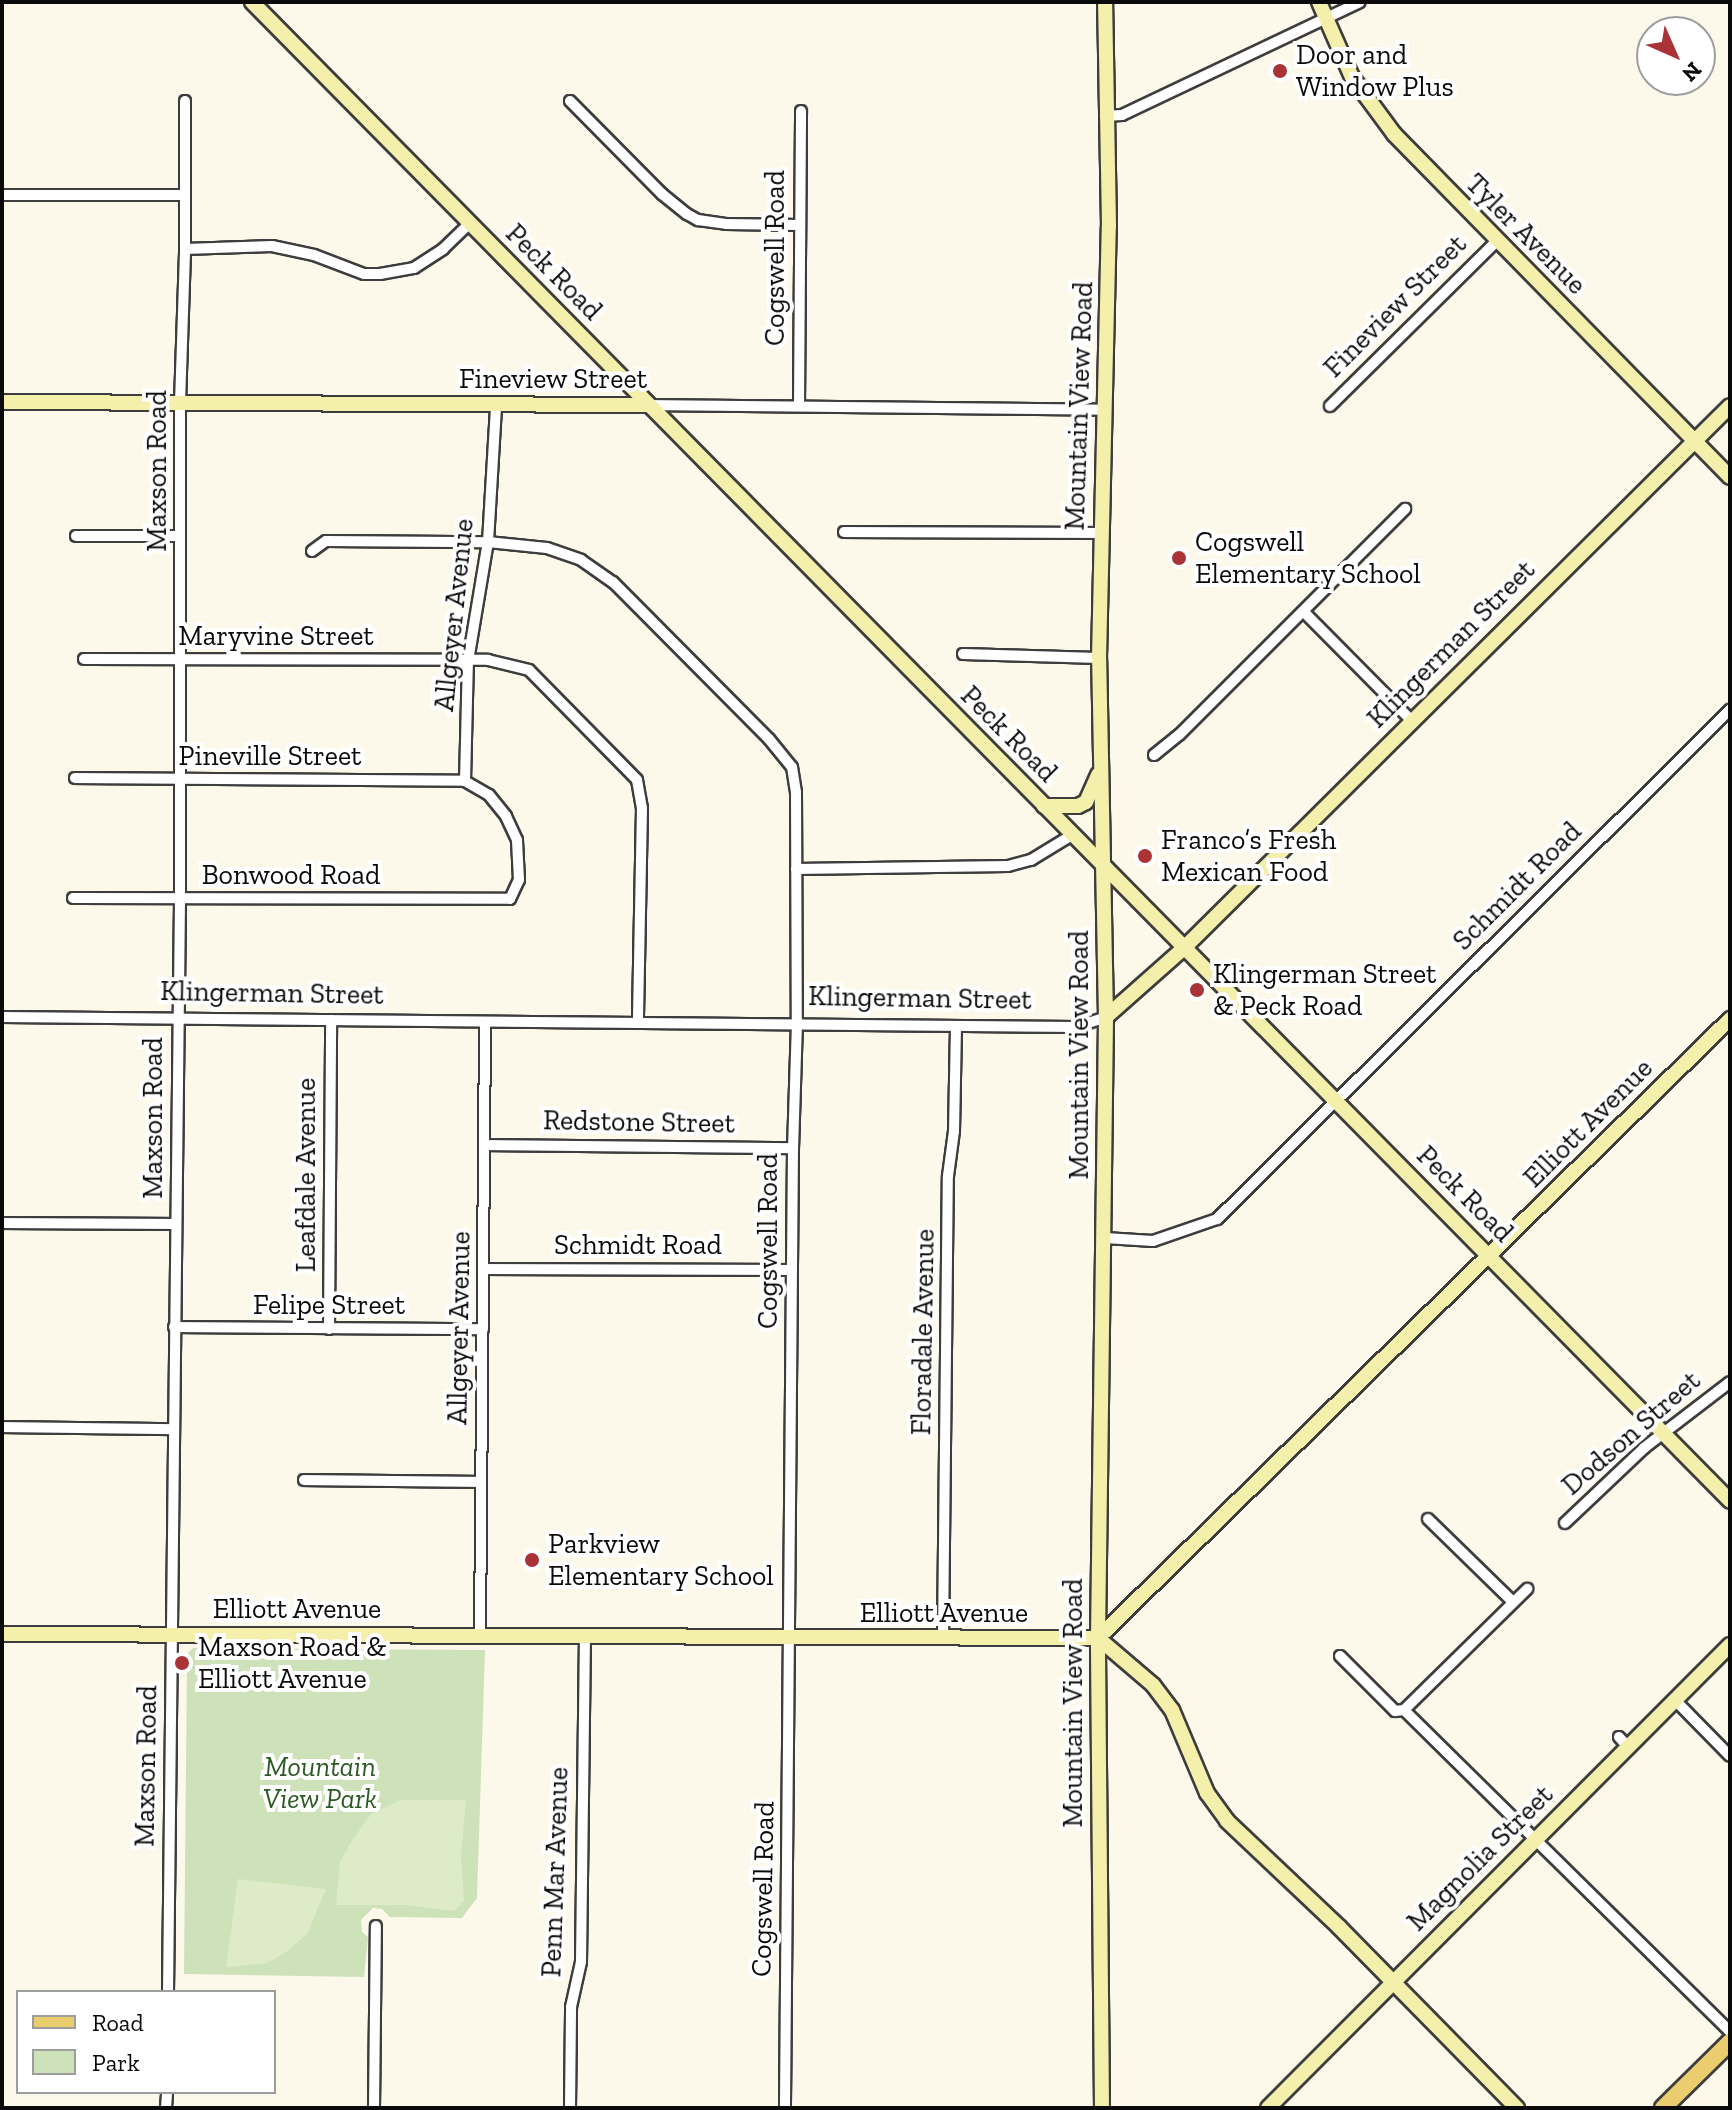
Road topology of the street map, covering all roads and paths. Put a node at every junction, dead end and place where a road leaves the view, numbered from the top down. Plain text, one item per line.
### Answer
1 (252, 2) edge
2 (1105, 2) edge
3 (1319, 2) edge
4 (1360, 2) edge
5 (1324, 18) junction
6 (185, 101) dead end
7 (570, 101) dead end
8 (801, 111) dead end
9 (1105, 116) junction
10 (2, 195) edge
11 (185, 195) junction
12 (469, 224) junction
13 (799, 225) junction
14 (1496, 242) junction
15 (185, 249) junction
16 (2, 402) edge
17 (180, 403) junction
18 (648, 405) junction
19 (799, 405) junction
20 (496, 406) junction
21 (1330, 406) dead end
22 (1730, 406) edge
23 (1105, 410) junction
24 (1694, 441) junction
25 (1730, 477) edge
26 (1405, 509) dead end
27 (844, 532) dead end
28 (1101, 533) junction
29 (76, 536) dead end
30 (180, 536) junction
31 (488, 542) junction
32 (312, 551) dead end
33 (1304, 612) junction
34 (963, 654) dead end
35 (1099, 658) junction
36 (84, 659) dead end
37 (181, 660) junction
38 (468, 661) junction
39 (1730, 710) edge
40 (1411, 720) junction
41 (1154, 755) dead end
42 (1102, 759) junction
43 (75, 778) dead end
44 (181, 779) junction
45 (465, 781) junction
46 (1044, 806) junction
47 (1072, 835) junction
48 (1104, 866) junction
49 (796, 869) junction
50 (73, 898) dead end
51 (180, 899) junction
52 (1184, 948) junction
53 (2, 1017) edge
54 (1106, 1017) junction
55 (177, 1018) junction
56 (1730, 1019) edge
57 (331, 1020) junction
58 (638, 1021) junction
59 (485, 1022) junction
60 (797, 1022) junction
61 (956, 1026) junction
62 (1335, 1100) junction
63 (485, 1145) junction
64 (793, 1148) junction
65 (2, 1223) edge
66 (176, 1224) junction
67 (1105, 1238) junction
68 (1489, 1256) junction
69 (484, 1269) junction
70 (792, 1270) junction
71 (174, 1327) junction
72 (329, 1329) junction
73 (483, 1329) junction
74 (1730, 1382) edge
75 (2, 1427) edge
76 (174, 1429) junction
77 (1663, 1434) junction
78 (304, 1480) dead end
79 (481, 1482) junction
80 (1730, 1501) edge
81 (1428, 1519) dead end
82 (1565, 1523) dead end
83 (1527, 1589) dead end
84 (1513, 1602) junction
85 (2, 1634) edge
86 (171, 1634) junction
87 (480, 1636) junction
88 (585, 1638) junction
89 (1098, 1638) junction
90 (790, 1639) junction
91 (943, 1639) junction
92 (1730, 1645) edge
93 (1340, 1656) dead end
94 (1675, 1700) junction
95 (1404, 1710) junction
96 (1730, 1756) edge
97 (1534, 1840) junction
98 (376, 1926) dead end
99 (1394, 1982) junction
100 (168, 1990) edge
101 (1730, 2031) edge
102 (1730, 2042) edge
103 (1675, 2100) edge
104 (374, 2108) edge
105 (570, 2108) edge
106 (785, 2108) edge
107 (1102, 2108) edge
108 (1268, 2108) edge
109 (1517, 2108) edge
110 (1663, 2108) edge

1 - 12 street, Peck Road
2 - 9 street, Mountain View Road
3 - 5 street, Tyler Avenue
4 - 5 street
5 - 9 street
5 - 14 street, Tyler Avenue
6 - 11 street, Maxson Road
7 - 13 street
8 - 13 street, Cogswell Road
9 - 23 street, Mountain View Road
10 - 11 street
11 - 15 street, Maxson Road
12 - 15 street
12 - 18 street, Peck Road
13 - 19 street, Cogswell Road
14 - 21 street, Fineview Street
14 - 24 street, Tyler Avenue
15 - 17 street, Maxson Road
16 - 17 street, Fineview Street
17 - 20 street, Fineview Street
17 - 30 street, Maxson Road
18 - 19 street, Fineview Street
18 - 20 street, Fineview Street
18 - 46 street, Peck Road
19 - 23 street, Fineview Street
20 - 31 street, Allgeyer Avenue
22 - 24 street, Klingerman Street
23 - 28 street, Mountain View Road
24 - 25 street, Tyler Avenue
24 - 40 street, Klingerman Street
26 - 33 street
27 - 28 street
28 - 35 street, Mountain View Road
29 - 30 street
30 - 37 street, Maxson Road
31 - 32 street, Cogswell Road
31 - 38 street, Allgeyer Avenue
31 - 49 street, Cogswell Road
33 - 40 street
33 - 41 street
34 - 35 street
35 - 42 street, Mountain View Road
36 - 37 street, Maryvine Street
37 - 38 street, Maryvine Street
37 - 44 street, Maxson Road
38 - 45 street, Allgeyer Avenue
38 - 58 street
39 - 62 street, Schmidt Road
40 - 52 street, Klingerman Street
42 - 46 street
42 - 48 street, Mountain View Road
43 - 44 street, Pineville Street
44 - 45 street, Pineville Street
44 - 51 street, Maxson Road
45 - 51 street, Bonwood Road
46 - 47 street, Peck Road
47 - 48 street, Peck Road
47 - 49 street
48 - 52 street, Peck Road
48 - 54 street, Mountain View Road
49 - 60 street, Cogswell Road
50 - 51 street, Bonwood Road
51 - 55 street, Maxson Road
52 - 54 street, Klingerman Street
52 - 62 street, Peck Road
53 - 55 street, Klingerman Street
54 - 61 street, Klingerman Street
54 - 67 street, Mountain View Road
55 - 57 street, Klingerman Street
55 - 66 street, Maxson Road
56 - 68 street, Elliott Avenue
57 - 59 street, Klingerman Street
57 - 72 street, Leafdale Avenue
58 - 59 street, Klingerman Street
58 - 60 street, Klingerman Street
59 - 63 street, Allgeyer Avenue
60 - 61 street, Klingerman Street
60 - 64 street, Cogswell Road
61 - 91 street, Floradale Avenue
62 - 67 street, Schmidt Road
62 - 68 street, Peck Road
63 - 64 street, Redstone Street
63 - 69 street, Allgeyer Avenue
64 - 70 street, Cogswell Road
65 - 66 street
66 - 71 street, Maxson Road
67 - 89 street, Mountain View Road
68 - 77 street, Peck Road
68 - 89 street, Elliott Avenue
69 - 70 street, Schmidt Road
69 - 73 street, Allgeyer Avenue
70 - 90 street, Cogswell Road
71 - 72 street, Felipe Street
71 - 76 street, Maxson Road
72 - 73 street, Felipe Street
73 - 79 street, Allgeyer Avenue
74 - 77 street, Dodson Street
75 - 76 street
76 - 86 street, Maxson Road
77 - 80 street, Peck Road
77 - 82 street, Dodson Street
78 - 79 street
79 - 87 street, Allgeyer Avenue
81 - 84 street
83 - 84 street
84 - 95 street
85 - 86 street, Elliott Avenue
86 - 87 street, Elliott Avenue
86 - 100 street, Maxson Road
87 - 88 street, Elliott Avenue
88 - 90 street, Elliott Avenue
88 - 105 street, Penn Mar Avenue
89 - 91 street, Elliott Avenue
89 - 99 street
89 - 107 street, Mountain View Road
90 - 91 street, Elliott Avenue
90 - 106 street, Cogswell Road
92 - 94 street, Magnolia Street
93 - 95 street
94 - 96 street
94 - 97 street, Magnolia Street
95 - 97 street
97 - 99 street, Magnolia Street
97 - 101 street
98 - 104 street
99 - 108 street, Magnolia Street
99 - 109 street
102 - 103 main road
103 - 110 main road

